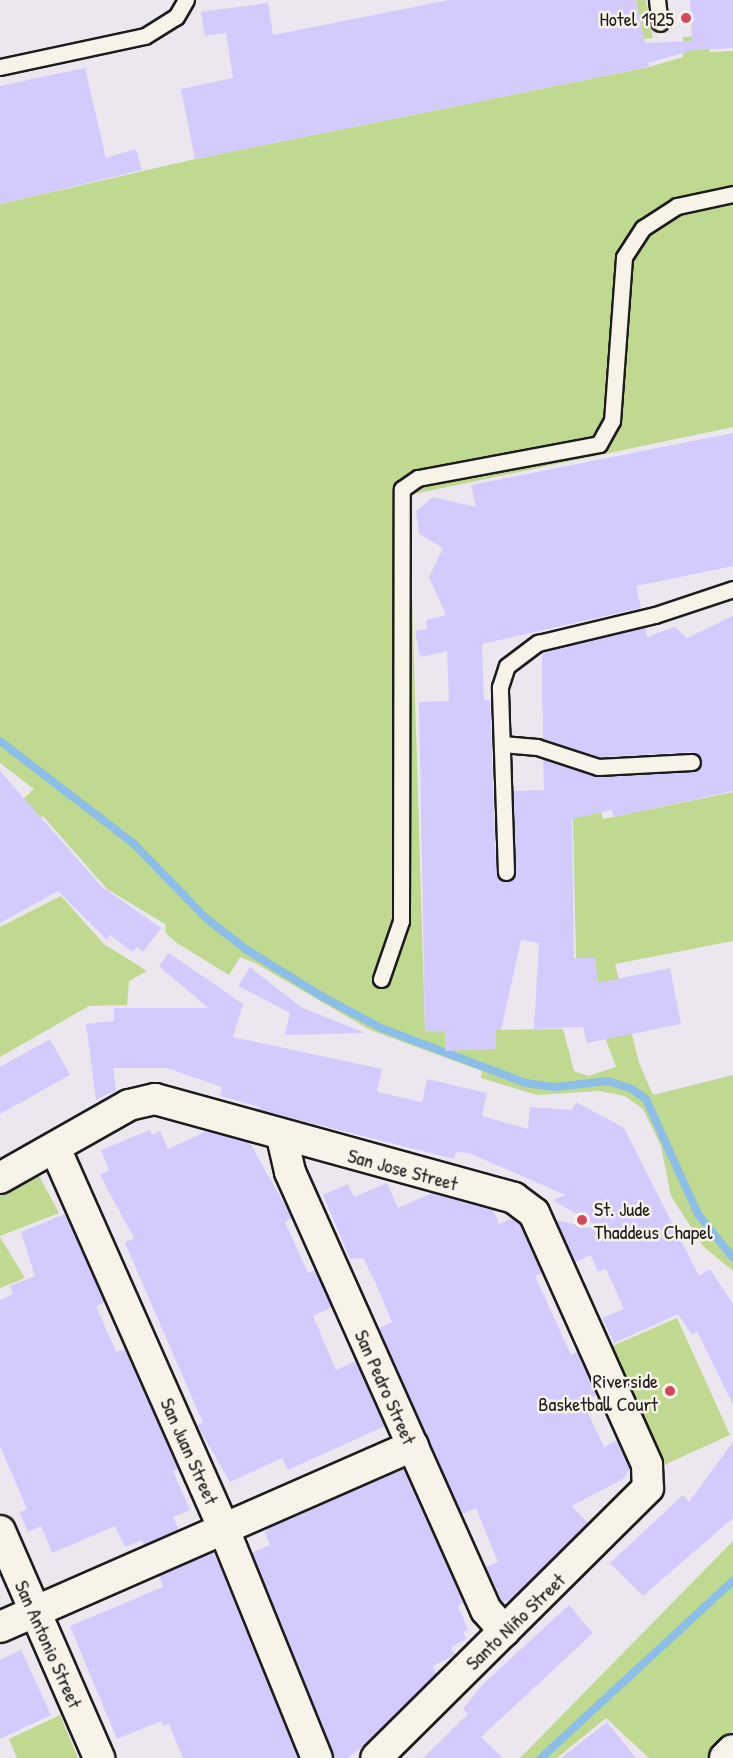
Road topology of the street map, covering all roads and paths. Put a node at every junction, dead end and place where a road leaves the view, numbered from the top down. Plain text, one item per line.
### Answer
1 (186, 0) edge
2 (657, 0) edge
3 (660, 23) dead end
4 (0, 67) edge
5 (733, 194) edge
6 (733, 588) edge
7 (502, 744) junction
8 (692, 762) dead end
9 (506, 872) dead end
10 (381, 979) dead end
11 (282, 1137) junction
12 (54, 1148) junction
13 (0, 1178) edge
14 (413, 1446) junction
15 (650, 1482) joint
16 (223, 1527) junction
17 (0, 1531) edge
18 (34, 1611) junction
19 (0, 1627) edge
20 (504, 1631) junction
21 (733, 1750) edge
22 (99, 1758) edge
23 (317, 1758) edge
24 (375, 1758) edge
25 (725, 1758) edge

1 - 4 lane
2 - 3 lane
5 - 10 lane
6 - 7 lane
7 - 8 lane
7 - 9 lane
11 - 12 street, San Jose Street
11 - 14 street, San Pedro Street
11 - 15 street, San Jose Street
12 - 13 street, San Jose Street
12 - 16 street, San Juan Street
14 - 16 street
14 - 20 street, San Pedro Street
15 - 20 street, Santo Niño Street
16 - 18 street
16 - 23 street, San Juan Street
17 - 18 street, San Antonio Street
18 - 19 street
18 - 22 street, San Antonio Street
20 - 24 street, Santo Niño Street
21 - 25 street

